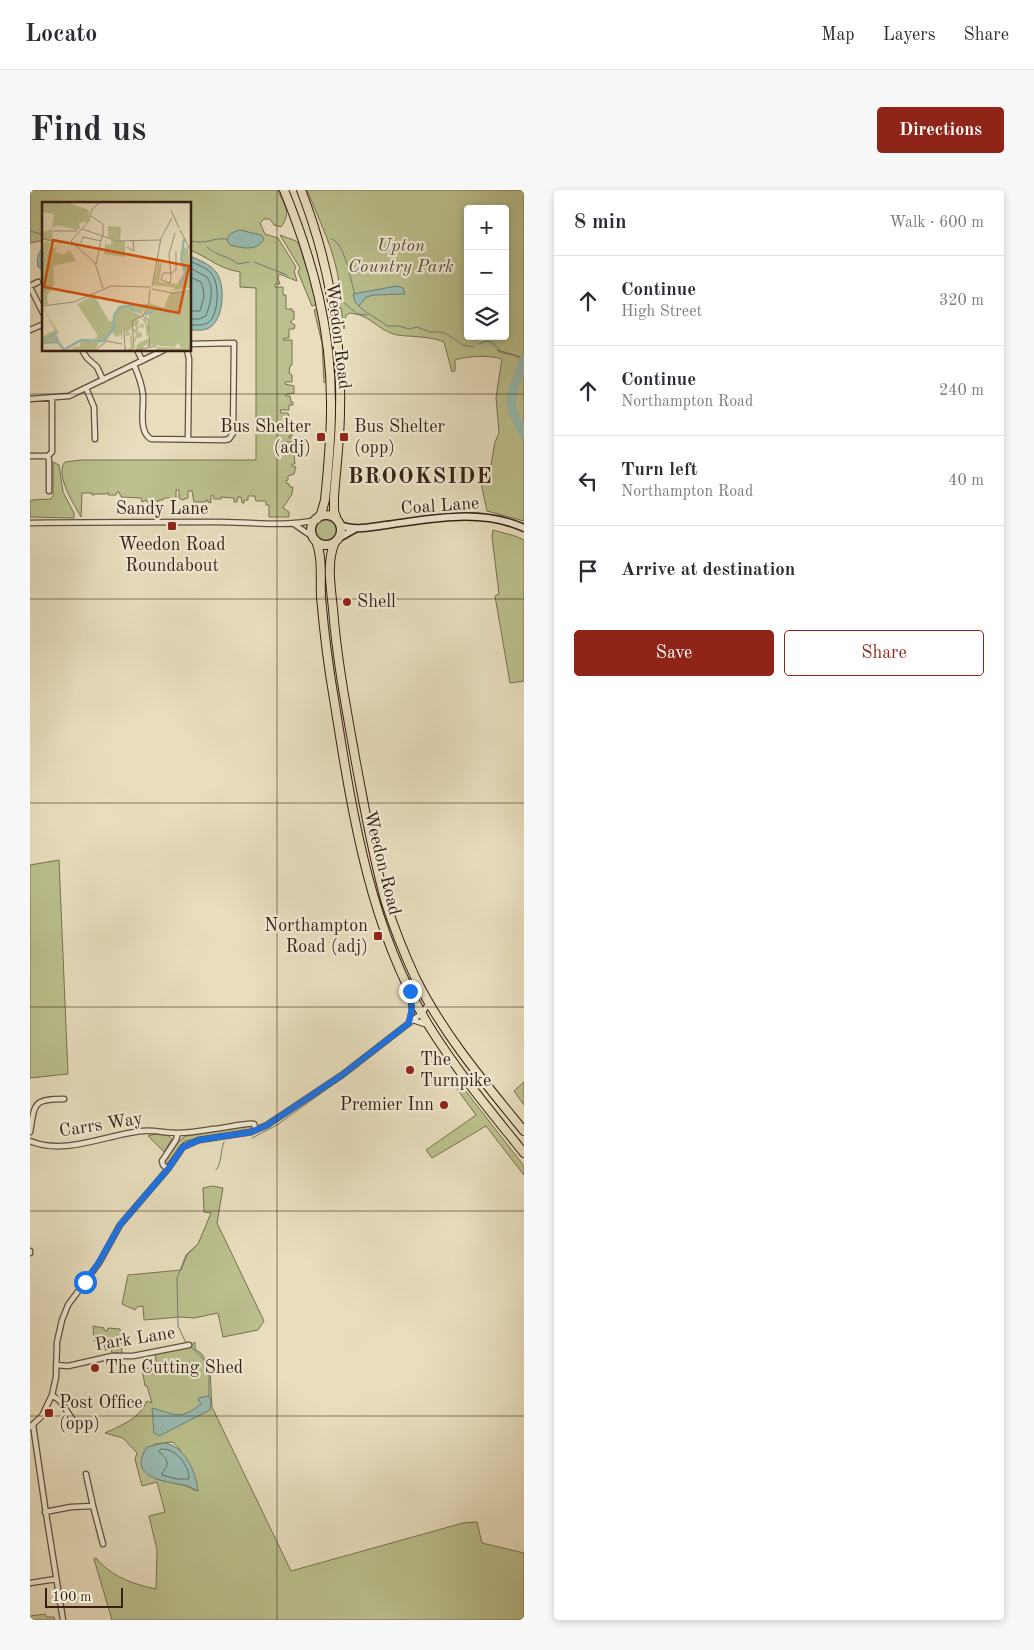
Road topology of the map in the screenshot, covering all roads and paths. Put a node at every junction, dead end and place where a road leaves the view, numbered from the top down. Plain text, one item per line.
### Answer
1 (284, 190) edge
2 (301, 190) edge
3 (38, 282) dead end
4 (30, 287) edge
5 (42, 311) edge
6 (42, 325) edge
7 (30, 330) edge
8 (191, 344) edge
9 (83, 351) edge
10 (138, 351) edge
11 (162, 351) edge
12 (187, 351) edge
13 (142, 360) junction
14 (134, 364) junction
15 (103, 380) junction
16 (86, 388) junction
17 (30, 399) edge
18 (52, 399) junction
19 (95, 439) dead end
20 (188, 439) junction
21 (30, 456) edge
22 (48, 456) junction
23 (49, 491) dead end
24 (316, 520) junction
25 (339, 522) junction
26 (30, 523) edge
27 (294, 524) junction
28 (524, 528) edge
29 (356, 529) junction
30 (315, 539) junction
31 (337, 540) junction
32 (410, 991) junction
33 (429, 1003) junction
34 (422, 1013) junction
35 (411, 1021) junction
36 (429, 1026) junction
37 (64, 1099) dead end
38 (256, 1130) junction
39 (524, 1131) edge
40 (30, 1132) edge
41 (178, 1133) junction
42 (30, 1140) edge
43 (524, 1153) edge
44 (168, 1169) junction
45 (189, 1344) dead end
46 (56, 1365) junction
47 (52, 1395) junction
48 (32, 1426) edge
49 (77, 1426) dead end
50 (30, 1448) edge
51 (37, 1452) junction
52 (86, 1474) dead end
53 (93, 1506) junction
54 (45, 1512) junction
55 (104, 1544) dead end
56 (56, 1579) junction
57 (30, 1583) edge
58 (63, 1620) edge

1 - 24 highway, Weedon Road
2 - 25 highway, Weedon Road
3 - 4 street
4 - 5 street
6 - 7 street
8 - 20 street
9 - 15 street
10 - 13 street
11 - 13 street
12 - 20 street
13 - 14 street
14 - 15 street
14 - 20 street
15 - 16 street
16 - 18 street
16 - 19 street
17 - 18 street
18 - 22 street
21 - 22 street
22 - 23 street
24 - 25 highway
24 - 27 street
24 - 30 highway
25 - 29 street, Coal Lane
25 - 31 highway
26 - 27 street, Sandy Lane
27 - 30 street
28 - 29 street, Coal Lane
29 - 31 street, Coal Lane
30 - 31 highway
30 - 32 highway, Weedon Road
31 - 33 highway, Weedon Road
32 - 34 highway, Weedon Road
32 - 35 street
33 - 34 street
33 - 39 highway, Weedon Road
34 - 35 street
34 - 36 highway, Weedon Road
35 - 36 street
35 - 38 street
36 - 43 highway, Weedon Road
37 - 40 street
38 - 41 street, Carrs Way
38 - 44 street
41 - 42 street, Carrs Way
41 - 44 street
44 - 46 street
45 - 46 street, Park Lane
46 - 47 street
47 - 48 street
47 - 49 street
48 - 51 street
50 - 51 street
51 - 54 street
52 - 53 street
53 - 54 street
53 - 55 street
54 - 56 street
56 - 57 street
56 - 58 street

